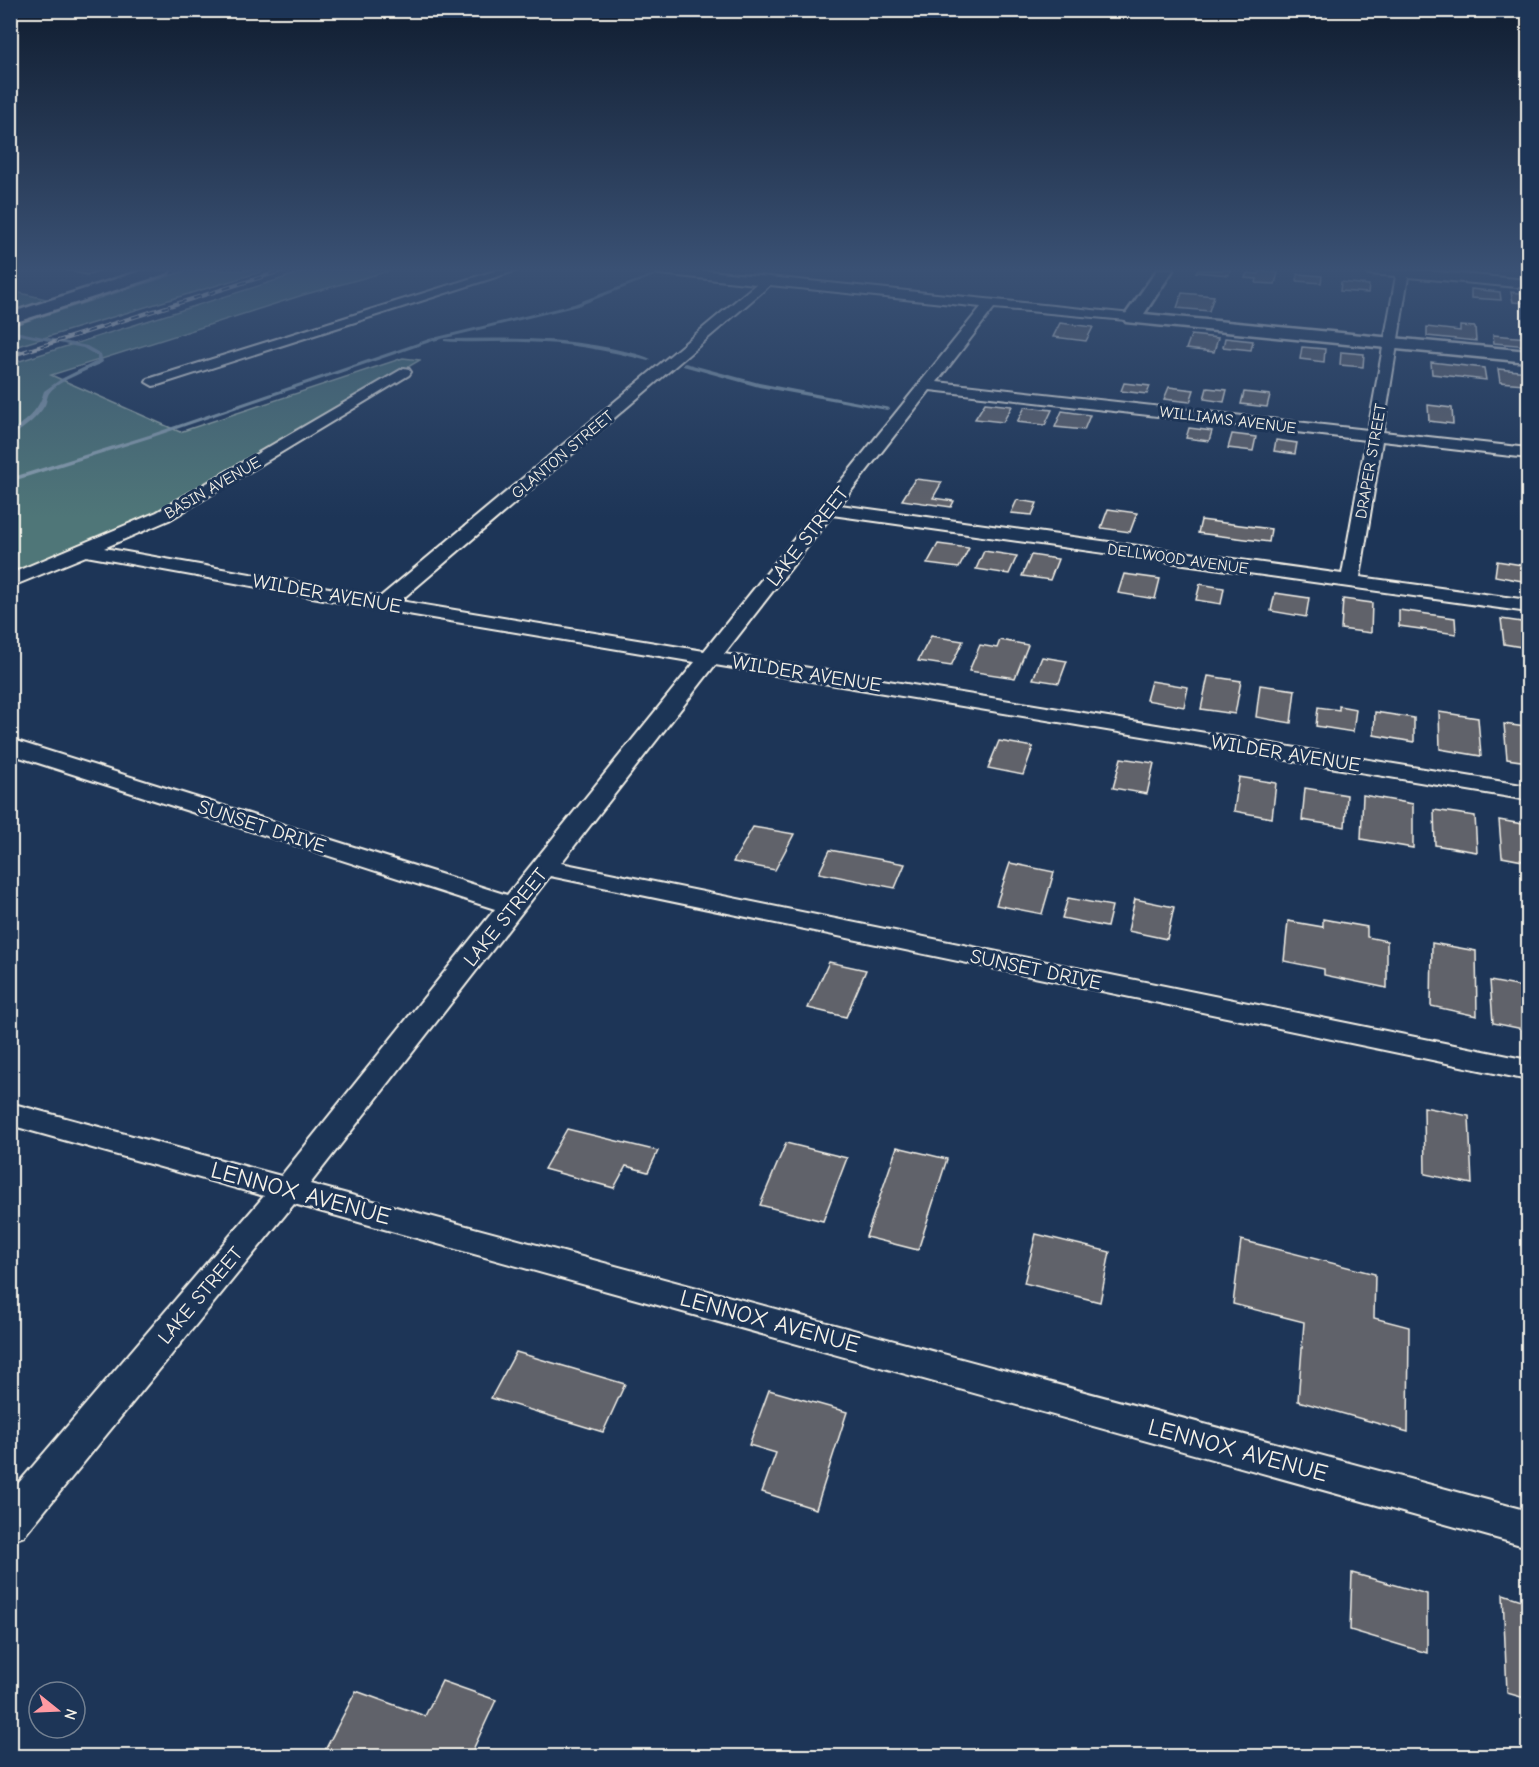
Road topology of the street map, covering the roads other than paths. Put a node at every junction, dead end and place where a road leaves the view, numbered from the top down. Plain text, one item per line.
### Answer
1 (248, 352) edge
2 (682, 352) edge
3 (952, 352) edge
4 (1389, 352) edge
5 (1480, 352) edge
6 (1528, 357) edge
7 (404, 372) dead end
8 (153, 382) dead end
9 (927, 385) junction
10 (1375, 436) junction
11 (1528, 453) edge
12 (828, 510) junction
13 (86, 550) junction
14 (10, 581) edge
15 (1350, 581) junction
16 (384, 604) junction
17 (1528, 606) edge
18 (711, 658) junction
19 (10, 746) edge
20 (1528, 793) edge
21 (544, 867) junction
22 (513, 906) junction
23 (1528, 1070) edge
24 (10, 1114) edge
25 (288, 1190) junction
26 (10, 1523) edge
27 (1528, 1529) edge

1 - 8 street
2 - 16 street, GLANTON STREET
3 - 9 street, LAKE STREET
4 - 10 street, DRAPER STREET
5 - 6 street
7 - 13 street, BASIN AVENUE
9 - 10 street, WILLIAMS AVENUE
9 - 12 street, LAKE STREET
10 - 11 street, WILLIAMS AVENUE
10 - 15 street, DRAPER STREET
12 - 15 street, DELLWOOD AVENUE
12 - 18 street, LAKE STREET
13 - 14 street, BASIN AVENUE
13 - 16 street, WILDER AVENUE
15 - 17 street, DELLWOOD AVENUE
16 - 18 street, WILDER AVENUE
18 - 20 street, WILDER AVENUE
18 - 21 street, LAKE STREET
19 - 22 street, SUNSET DRIVE
21 - 22 street, LAKE STREET
21 - 23 street, SUNSET DRIVE
22 - 25 street, LAKE STREET
24 - 25 street, LENNOX AVENUE
25 - 26 street, LAKE STREET
25 - 27 street, LENNOX AVENUE

